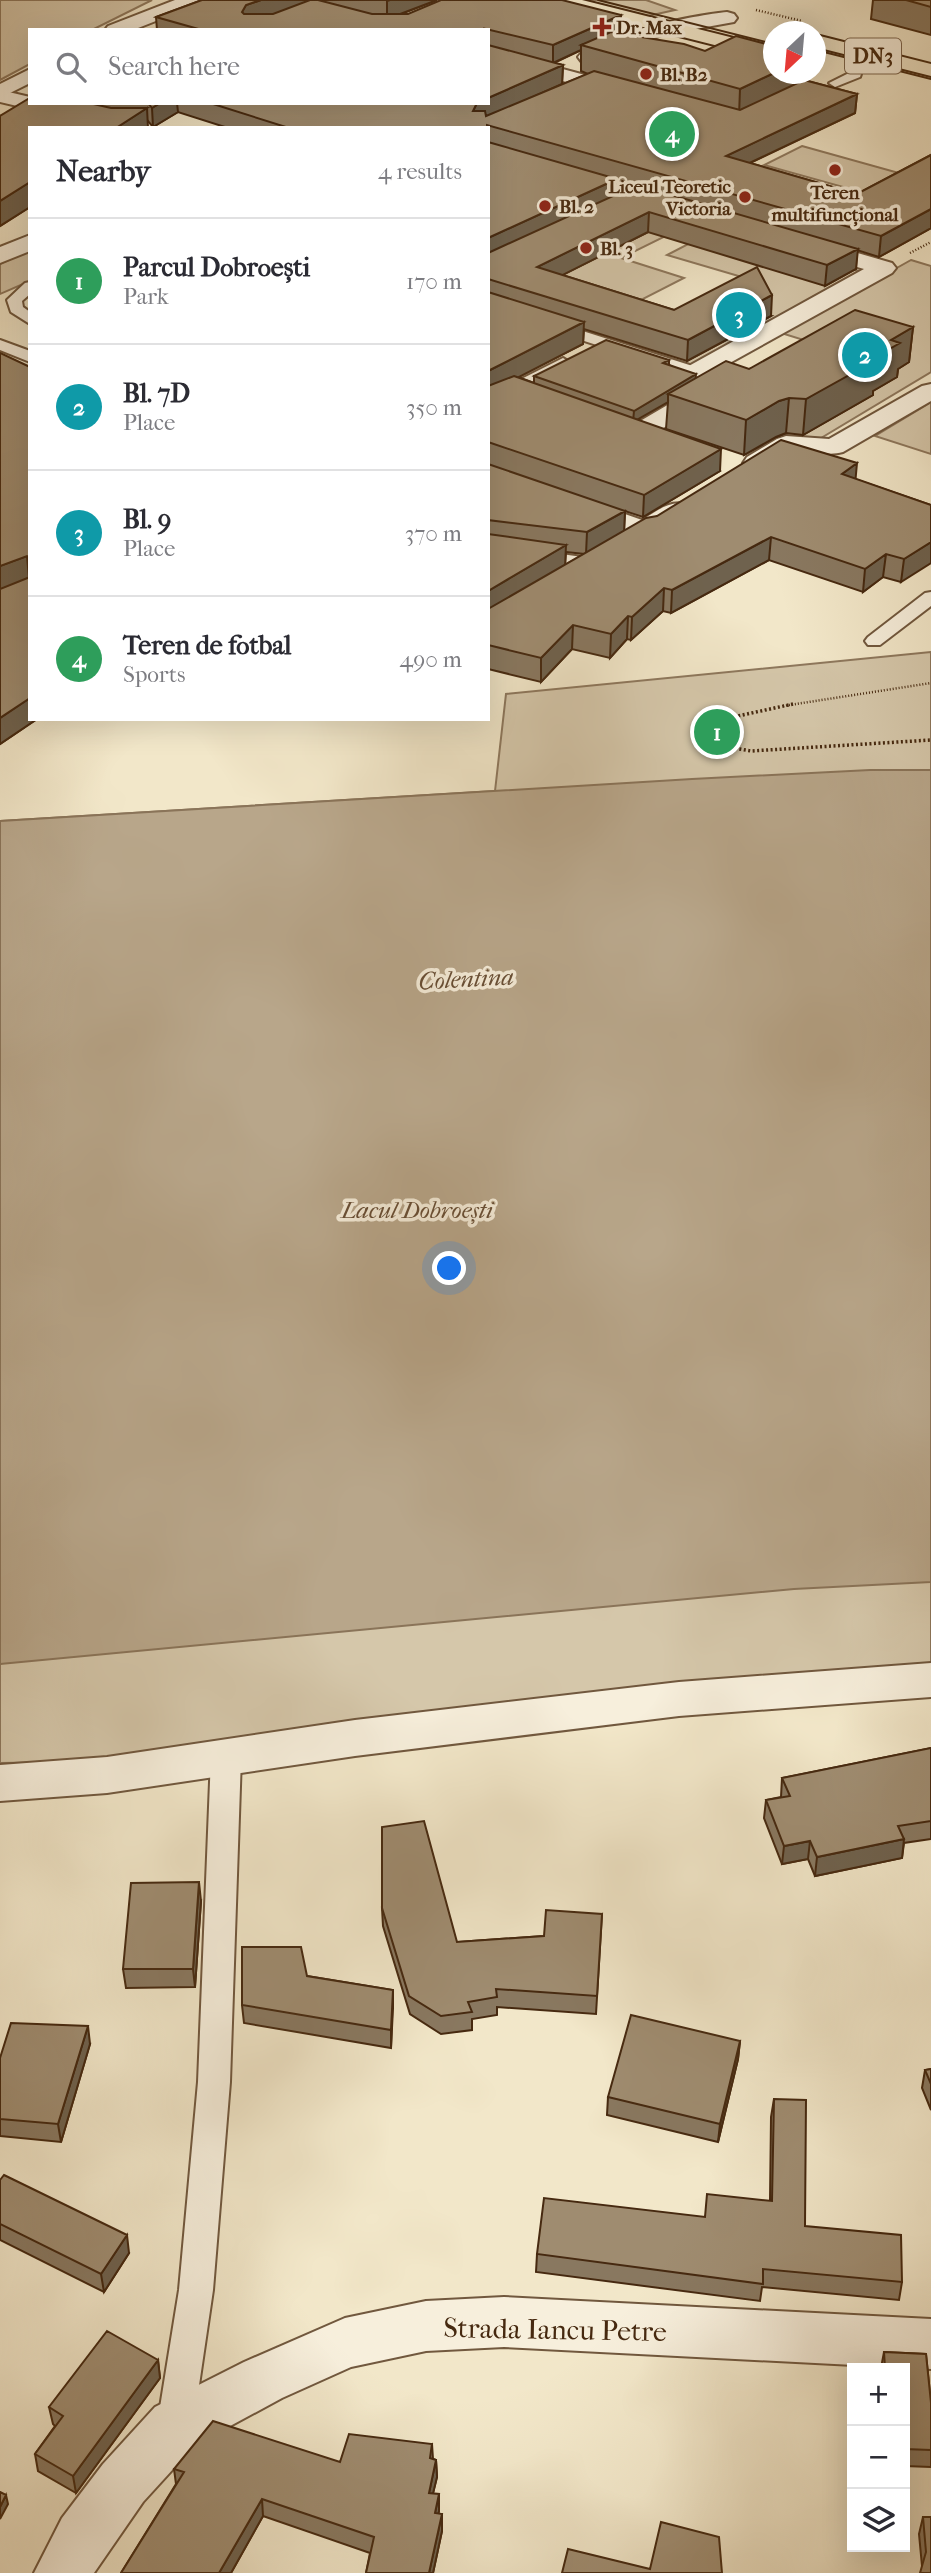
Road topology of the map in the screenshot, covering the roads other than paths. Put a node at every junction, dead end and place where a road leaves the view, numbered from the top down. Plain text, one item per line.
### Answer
1 (192, 0) edge
2 (559, 0) edge
3 (677, 5) dead end
4 (733, 20) joint
5 (664, 26) junction
6 (120, 28) edge
7 (826, 44) edge
8 (763, 51) edge
9 (491, 57) edge
10 (931, 71) edge
11 (554, 73) junction
12 (832, 75) dead end
13 (28, 76) edge
14 (880, 80) dead end
15 (0, 94) edge
16 (28, 102) edge
17 (531, 108) edge
18 (490, 153) edge
19 (638, 196) junction
20 (613, 208) edge
21 (691, 211) edge
22 (782, 238) edge
23 (28, 243) edge
24 (0, 256) edge
25 (28, 288) edge
26 (490, 306) edge
27 (28, 318) edge
28 (604, 342) junction
29 (0, 345) edge
30 (28, 356) edge
31 (696, 372) junction
32 (513, 389) junction
33 (931, 391) edge
34 (538, 398) edge
35 (490, 401) edge
36 (675, 444) edge
37 (739, 469) edge
38 (490, 475) edge
39 (702, 495) edge
40 (490, 549) edge
41 (568, 576) edge
42 (931, 597) edge
43 (874, 641) dead end
44 (931, 1680) edge
45 (226, 1757) junction
46 (0, 1783) edge
47 (931, 2344) edge
48 (175, 2426) junction
49 (63, 2573) edge

1 - 6 street
2 - 5 main road
3 - 4 main road
4 - 5 street
5 - 8 main road
5 - 11 street
7 - 10 main road, DN3
9 - 11 street
11 - 17 street
12 - 14 main road, DN3
13 - 15 street
15 - 16 street
18 - 19 street
19 - 20 lane
19 - 21 street
22 - 31 street
23 - 24 street
25 - 27 lane
26 - 28 lane
28 - 31 lane
28 - 32 lane
29 - 30 lane
31 - 36 street
32 - 34 lane
32 - 35 lane
33 - 37 street
38 - 39 street
40 - 41 lane
42 - 43 lane
44 - 45 street
45 - 46 street
45 - 48 lane
47 - 48 street, Strada Iancu Petre
48 - 49 street, Strada Iancu Petre

